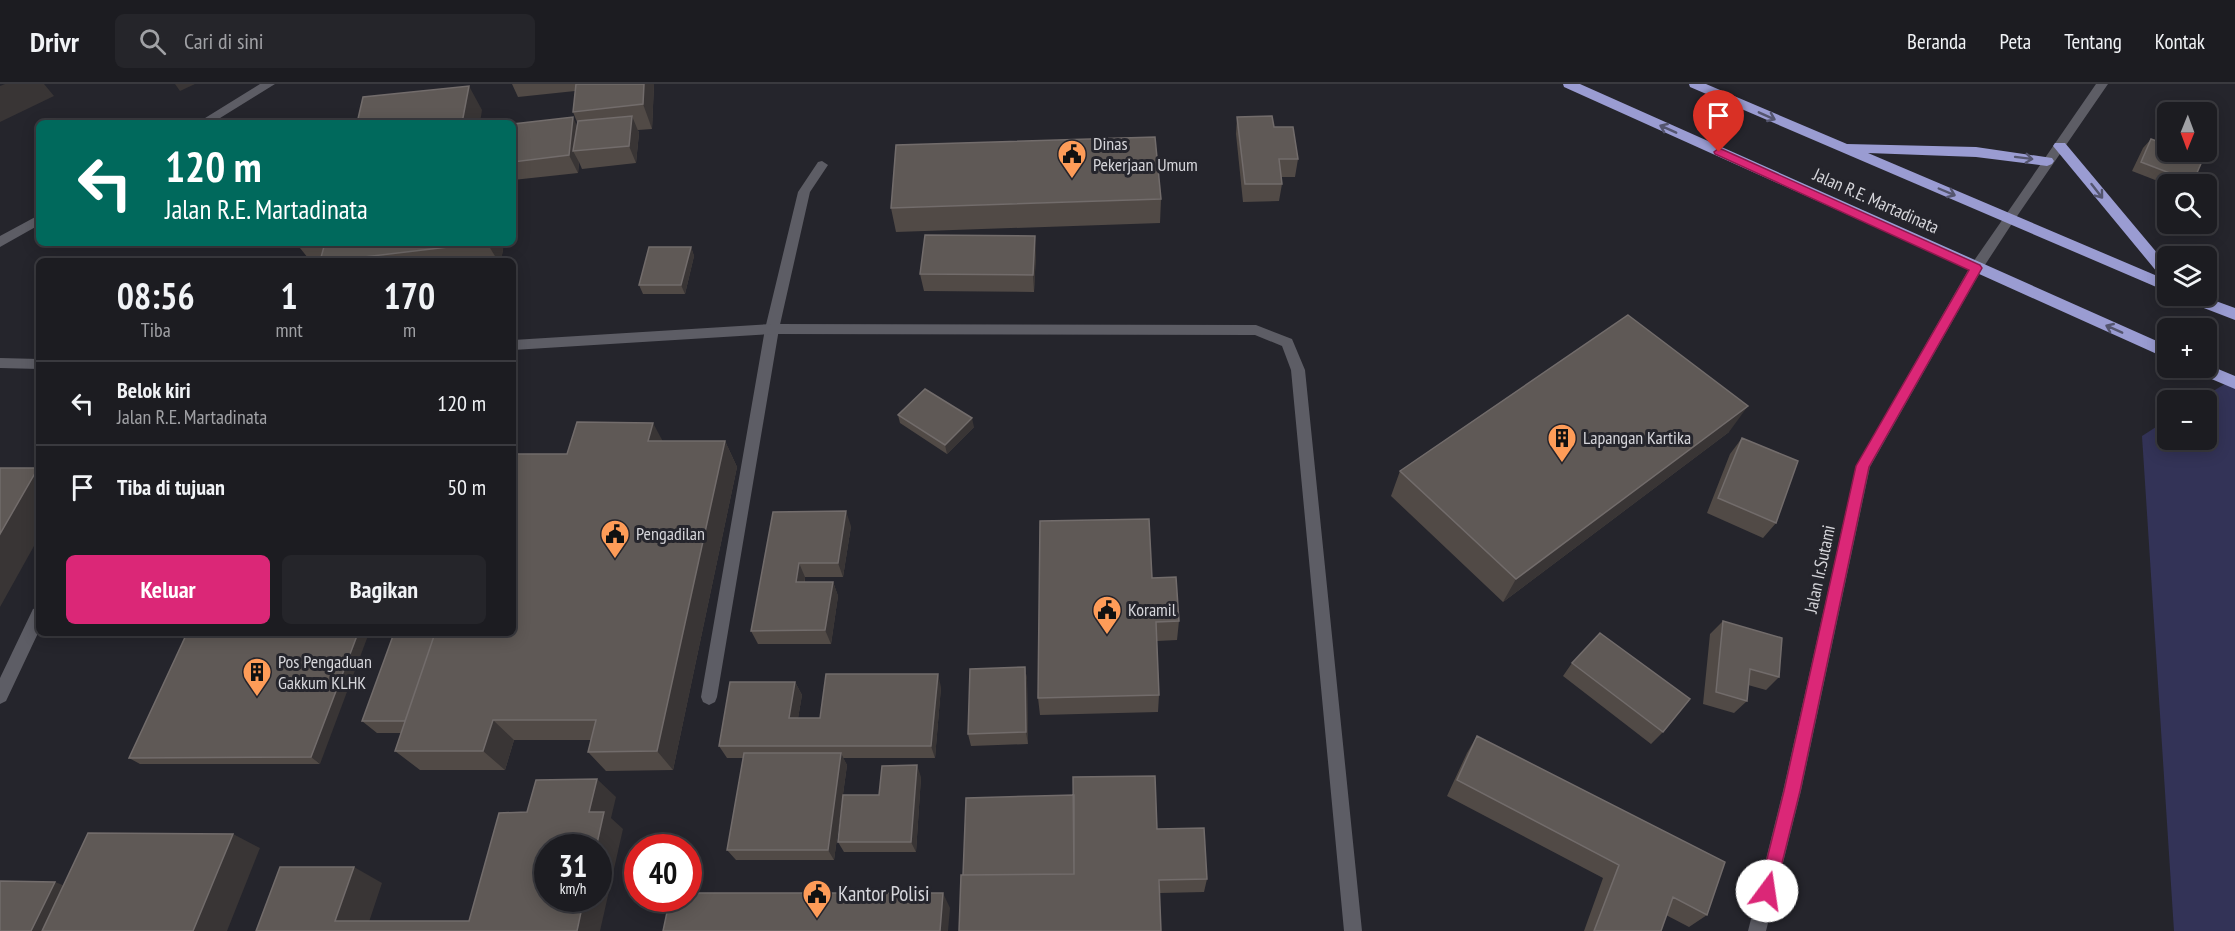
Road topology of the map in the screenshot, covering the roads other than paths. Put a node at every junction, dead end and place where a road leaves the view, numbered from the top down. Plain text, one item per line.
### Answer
1 (269, 84) edge
2 (1569, 84) edge
3 (1695, 84) edge
4 (2102, 84) edge
5 (207, 120) edge
6 (2060, 146) junction
7 (1840, 147) junction
8 (2047, 161) junction
9 (822, 165) dead end
10 (2009, 219) junction
11 (36, 221) edge
12 (0, 243) edge
13 (2157, 263) edge
14 (1976, 268) junction
15 (2157, 282) edge
16 (2214, 306) edge
17 (2235, 314) edge
18 (772, 329) junction
19 (516, 345) edge
20 (2157, 348) edge
21 (0, 363) edge
22 (36, 364) edge
23 (2217, 375) edge
24 (2235, 383) edge
25 (36, 620) edge
26 (0, 696) edge
27 (709, 697) dead end
28 (1353, 931) edge
29 (1757, 931) edge

1 - 5 street
14 -> 2 highway, Jalan R.E. Martadinata
3 -> 7 highway, Jalan R.E. Martadinata
4 - 6 street, Jalan Ir.Sutami
6 - 8 street, Jalan Ir.Sutami
6 -> 13 highway
7 -> 8 highway
7 -> 10 highway, Jalan R.E. Martadinata
8 - 10 street, Jalan Ir.Sutami
9 - 18 street
10 - 14 street, Jalan Ir.Sutami
10 - 15 highway, Jalan R.E. Martadinata
11 - 12 street
20 -> 14 highway, Jalan R.E. Martadinata
14 - 29 street, Jalan Ir.Sutami
16 - 17 highway
18 - 19 street
18 - 27 street
18 - 28 street
21 - 22 street
23 - 24 highway
25 - 26 street

